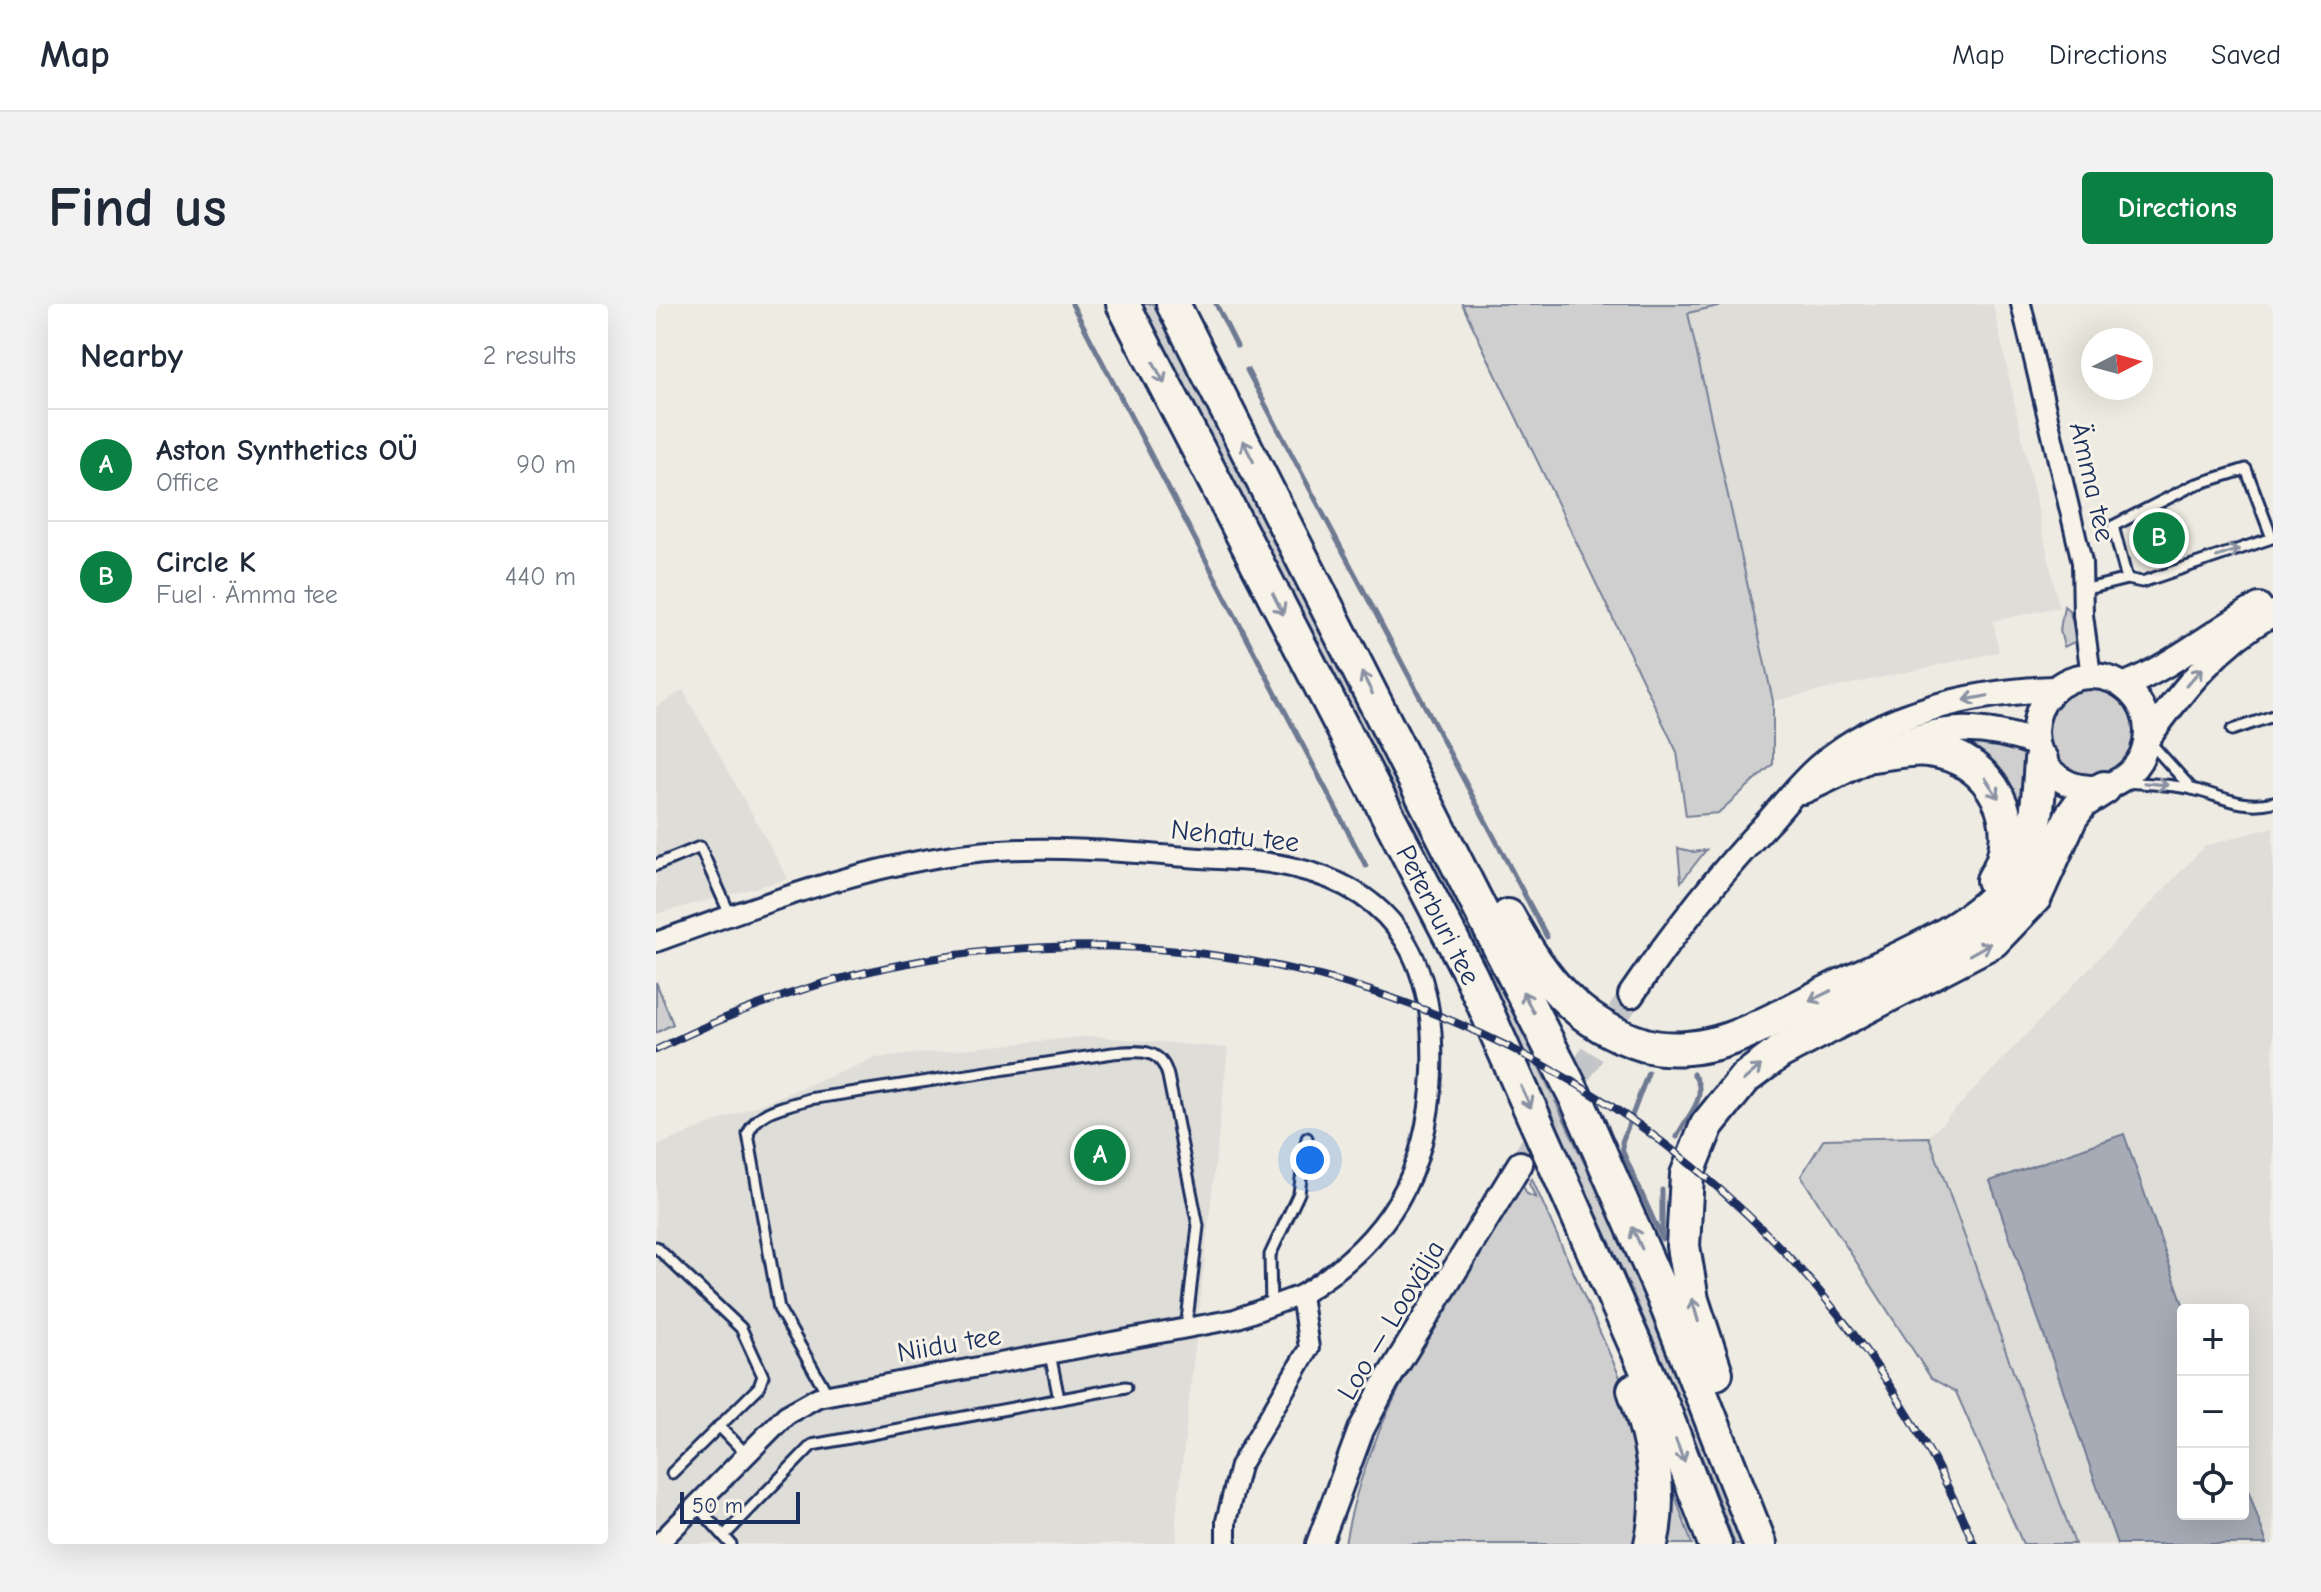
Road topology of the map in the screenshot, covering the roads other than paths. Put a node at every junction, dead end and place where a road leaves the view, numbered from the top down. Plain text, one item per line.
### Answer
1 (1123, 304) edge
2 (1173, 304) edge
3 (2021, 304) edge
4 (2127, 579) junction
5 (2083, 590) junction
6 (2273, 602) edge
7 (2273, 613) edge
8 (2091, 676) junction
9 (2123, 686) junction
10 (2053, 689) junction
11 (2273, 716) edge
12 (2232, 730) dead end
13 (2147, 739) junction
14 (1402, 752) junction
15 (2038, 752) junction
16 (1872, 755) junction
17 (2112, 785) junction
18 (2192, 789) junction
19 (1793, 795) junction
20 (2273, 802) edge
21 (656, 865) edge
22 (731, 917) junction
23 (1970, 917) junction
24 (656, 942) edge
25 (1631, 995) tunnel mouth
26 (1307, 1138) dead end
27 (1520, 1164) tunnel mouth
28 (1584, 1225) junction
29 (656, 1247) edge
30 (1301, 1295) junction
31 (1271, 1308) junction
32 (1186, 1329) junction
33 (1050, 1354) junction
34 (1126, 1387) dead end
35 (828, 1395) junction
36 (1059, 1399) junction
37 (719, 1426) junction
38 (747, 1455) junction
39 (672, 1473) dead end
40 (696, 1505) junction
41 (1331, 1515) junction
42 (728, 1540) edge
43 (658, 1544) edge
44 (1226, 1544) edge
45 (1319, 1544) edge
46 (1330, 1544) edge
47 (1651, 1544) edge
48 (1715, 1544) edge
49 (1760, 1544) edge

1 -> 28 highway, Peterburi tee
14 -> 2 highway, Peterburi tee
3 - 5 street, Ämma tee
4 -> 4 lane
4 - 5 lane
5 - 8 street, Ämma tee
6 - 9 street
13 -> 7 street
8 - 9 street
8 - 10 street
9 - 13 street
10 - 15 street
10 -> 19 street
11 - 12 lane
13 - 17 street
13 - 18 lane
23 -> 14 highway
49 -> 14 highway, Peterburi tee
15 - 16 street
15 - 17 street
15 - 23 highway
16 - 19 street
16 -> 23 highway
17 -> 18 lane
49 -> 17 highway
18 - 20 lane
19 - 25 street
21 - 22 lane
22 - 24 street, Nehatu tee
22 - 30 street, Nehatu tee
26 - 31 lane
27 - 41 street, Loo — Loovälja
28 - 47 highway
28 -> 48 highway, Peterburi tee
29 - 37 lane
30 - 31 street, Niidu tee
30 - 44 street
31 - 32 street, Niidu tee
32 - 33 street, Niidu tee
32 - 35 lane
33 - 35 street, Niidu tee
33 - 36 lane
34 - 36 lane
35 - 38 street, Niidu tee
36 - 42 lane
37 - 38 lane
37 - 39 lane
38 - 40 street, Niidu tee
40 - 42 lane
40 - 43 street, Niidu tee
41 - 45 street, Loo — Loovälja
41 - 46 street, Loo — Loovälja

